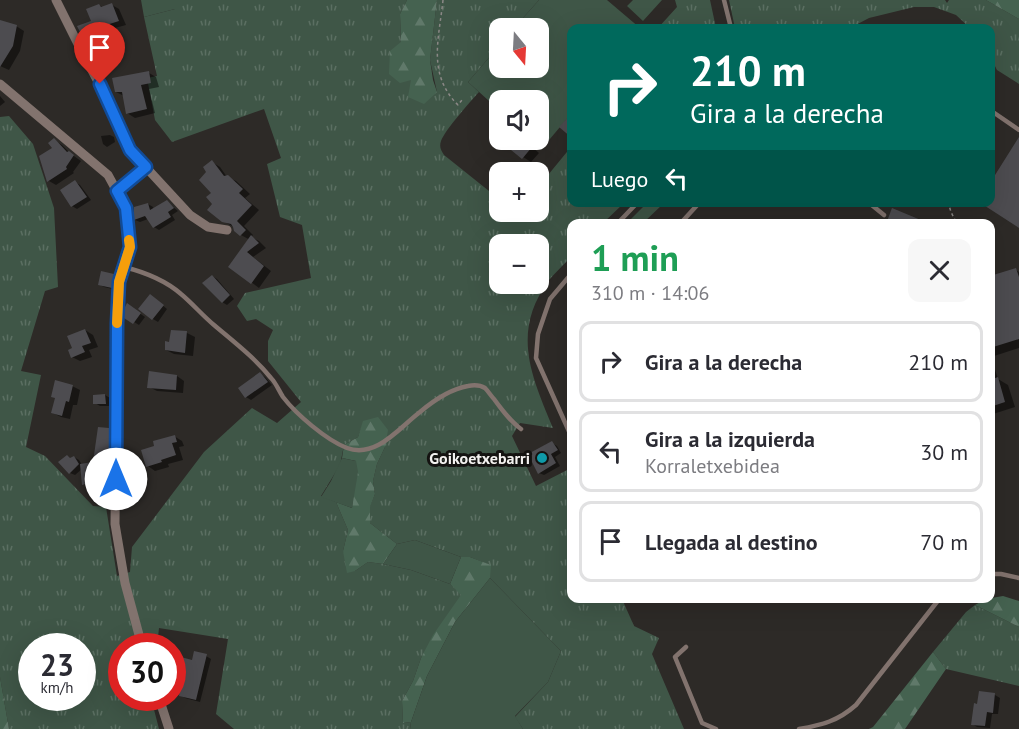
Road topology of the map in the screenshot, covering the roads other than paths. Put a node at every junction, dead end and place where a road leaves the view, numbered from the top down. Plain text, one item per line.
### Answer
1 (56, 0) edge
2 (724, 0) edge
3 (730, 24) edge
4 (0, 84) edge
5 (995, 113) edge
6 (1019, 130) edge
7 (146, 167) junction
8 (117, 191) junction
9 (633, 207) edge
10 (695, 207) edge
11 (874, 207) edge
12 (884, 215) dead end
13 (622, 219) edge
14 (685, 219) edge
15 (227, 230) dead end
16 (124, 267) junction
17 (567, 279) edge
18 (567, 427) edge
19 (521, 429) dead end
20 (995, 574) edge
21 (1019, 579) edge
22 (936, 603) edge
23 (138, 633) edge
24 (686, 647) dead end
25 (163, 711) edge
26 (169, 729) edge
27 (716, 729) edge
28 (799, 729) edge

1 - 7 street
2 - 3 lane
4 - 8 street
5 - 6 lane
7 - 8 street
7 - 15 street
8 - 16 street
9 - 13 lane
10 - 14 lane
11 - 12 lane
16 - 19 lane
16 - 23 street
17 - 18 lane
20 - 21 lane
22 - 28 lane
24 - 27 lane
25 - 26 street

